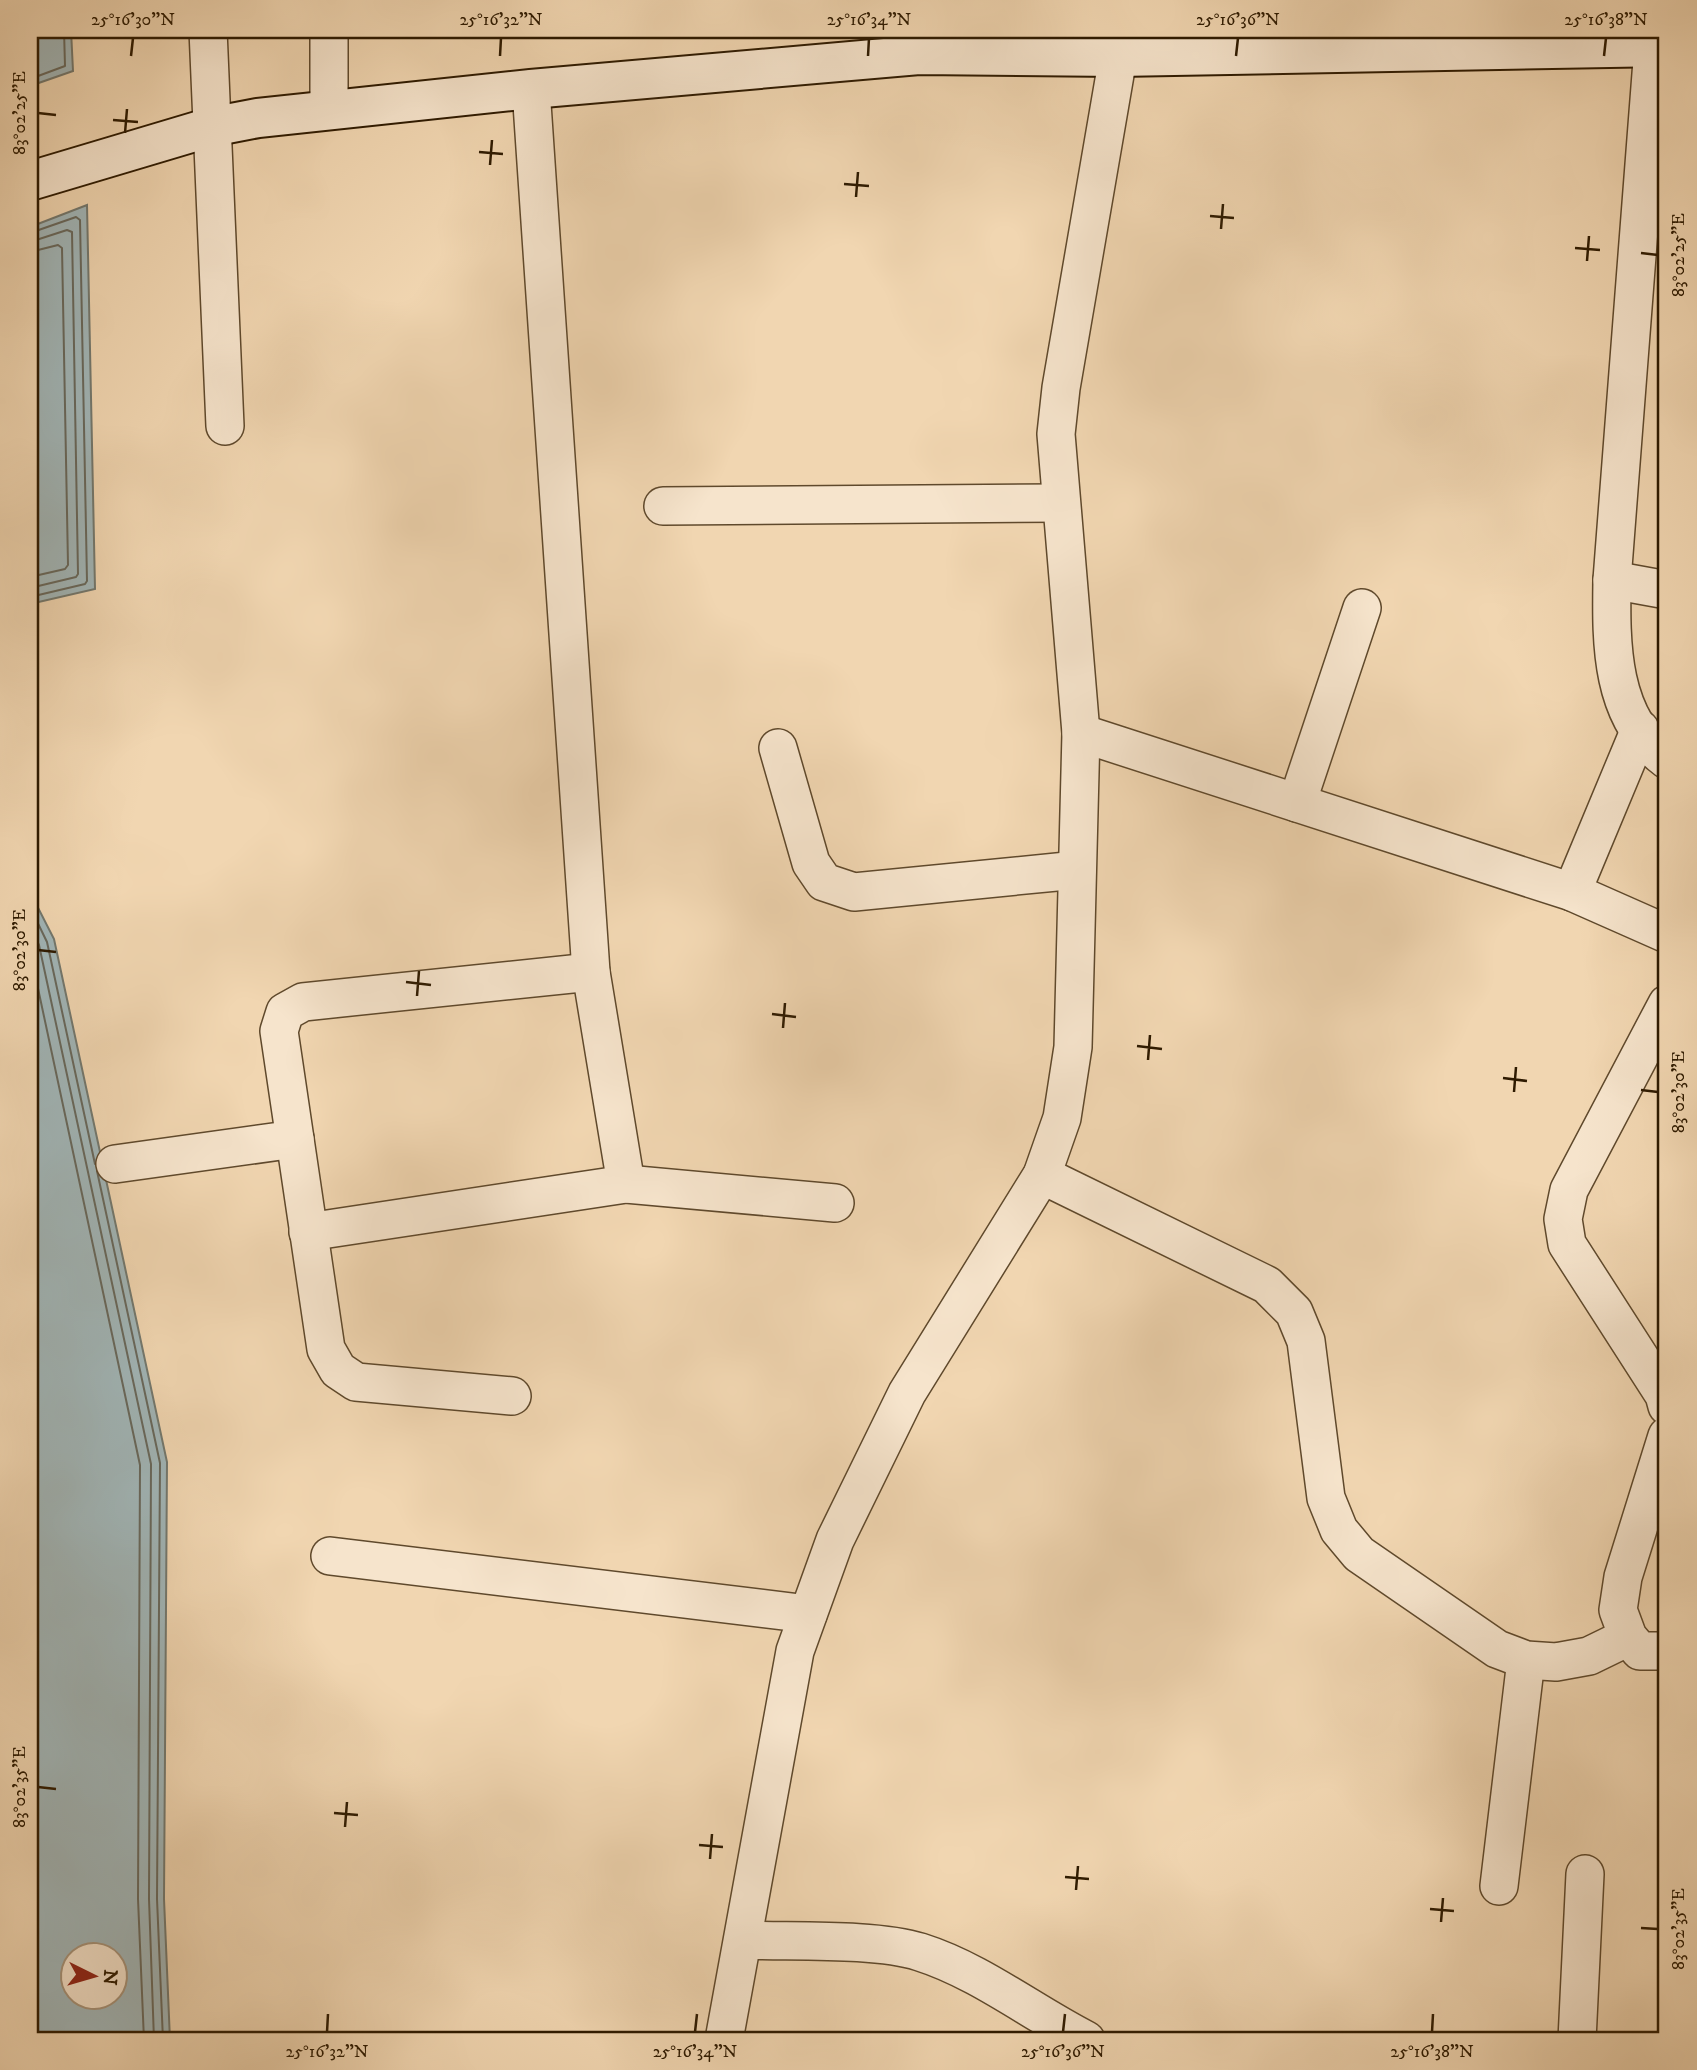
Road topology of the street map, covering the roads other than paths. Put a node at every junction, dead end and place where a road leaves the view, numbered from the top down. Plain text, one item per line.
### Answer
1 (208, 30) edge
2 (329, 30) edge
3 (919, 42) edge
4 (1660, 48) edge
5 (1118, 57) junction
6 (531, 89) junction
7 (329, 110) junction
8 (211, 127) junction
9 (30, 181) edge
10 (1653, 220) edge
11 (225, 426) dead end
12 (1061, 503) junction
13 (663, 506) dead end
14 (1612, 580) junction
15 (1667, 590) edge
16 (1363, 608) dead end
17 (1640, 729) junction
18 (1081, 733) junction
19 (778, 748) dead end
20 (1667, 760) edge
21 (1297, 803) junction
22 (1077, 870) junction
23 (1572, 892) junction
24 (1667, 934) edge
25 (591, 972) junction
26 (1667, 1004) edge
27 (295, 1139) junction
28 (115, 1164) dead end
29 (1042, 1175) junction
30 (626, 1184) junction
31 (835, 1203) dead end
32 (308, 1232) junction
33 (512, 1396) dead end
34 (1667, 1406) edge
35 (1667, 1436) edge
36 (330, 1556) dead end
37 (808, 1614) junction
38 (1628, 1637) junction
39 (1667, 1651) edge
40 (1526, 1660) junction
41 (1585, 1874) dead end
42 (1499, 1886) dead end
43 (743, 1940) junction
44 (724, 2040) edge
45 (1086, 2040) edge
46 (1577, 2040) edge

1 - 8 street
2 - 7 street
3 - 5 main road
3 - 6 main road
4 - 5 main road
4 - 10 street
5 - 12 street
6 - 7 main road
6 - 25 street
7 - 8 main road
8 - 9 main road
8 - 11 street
10 - 14 street
12 - 13 street
12 - 18 street
14 - 15 street
14 - 17 street
16 - 21 street
17 - 20 street
17 - 23 street
18 - 21 street
18 - 22 street
19 - 22 street
21 - 23 street
22 - 29 street
23 - 24 street
25 - 27 street
25 - 30 street
26 - 34 street
27 - 28 street
27 - 32 street
29 - 37 street
29 - 40 street
30 - 31 street
30 - 32 street
32 - 33 street
35 - 38 street
36 - 37 street
37 - 43 street
38 - 39 street
38 - 40 street
40 - 42 street
41 - 46 street
43 - 44 street
43 - 45 street

